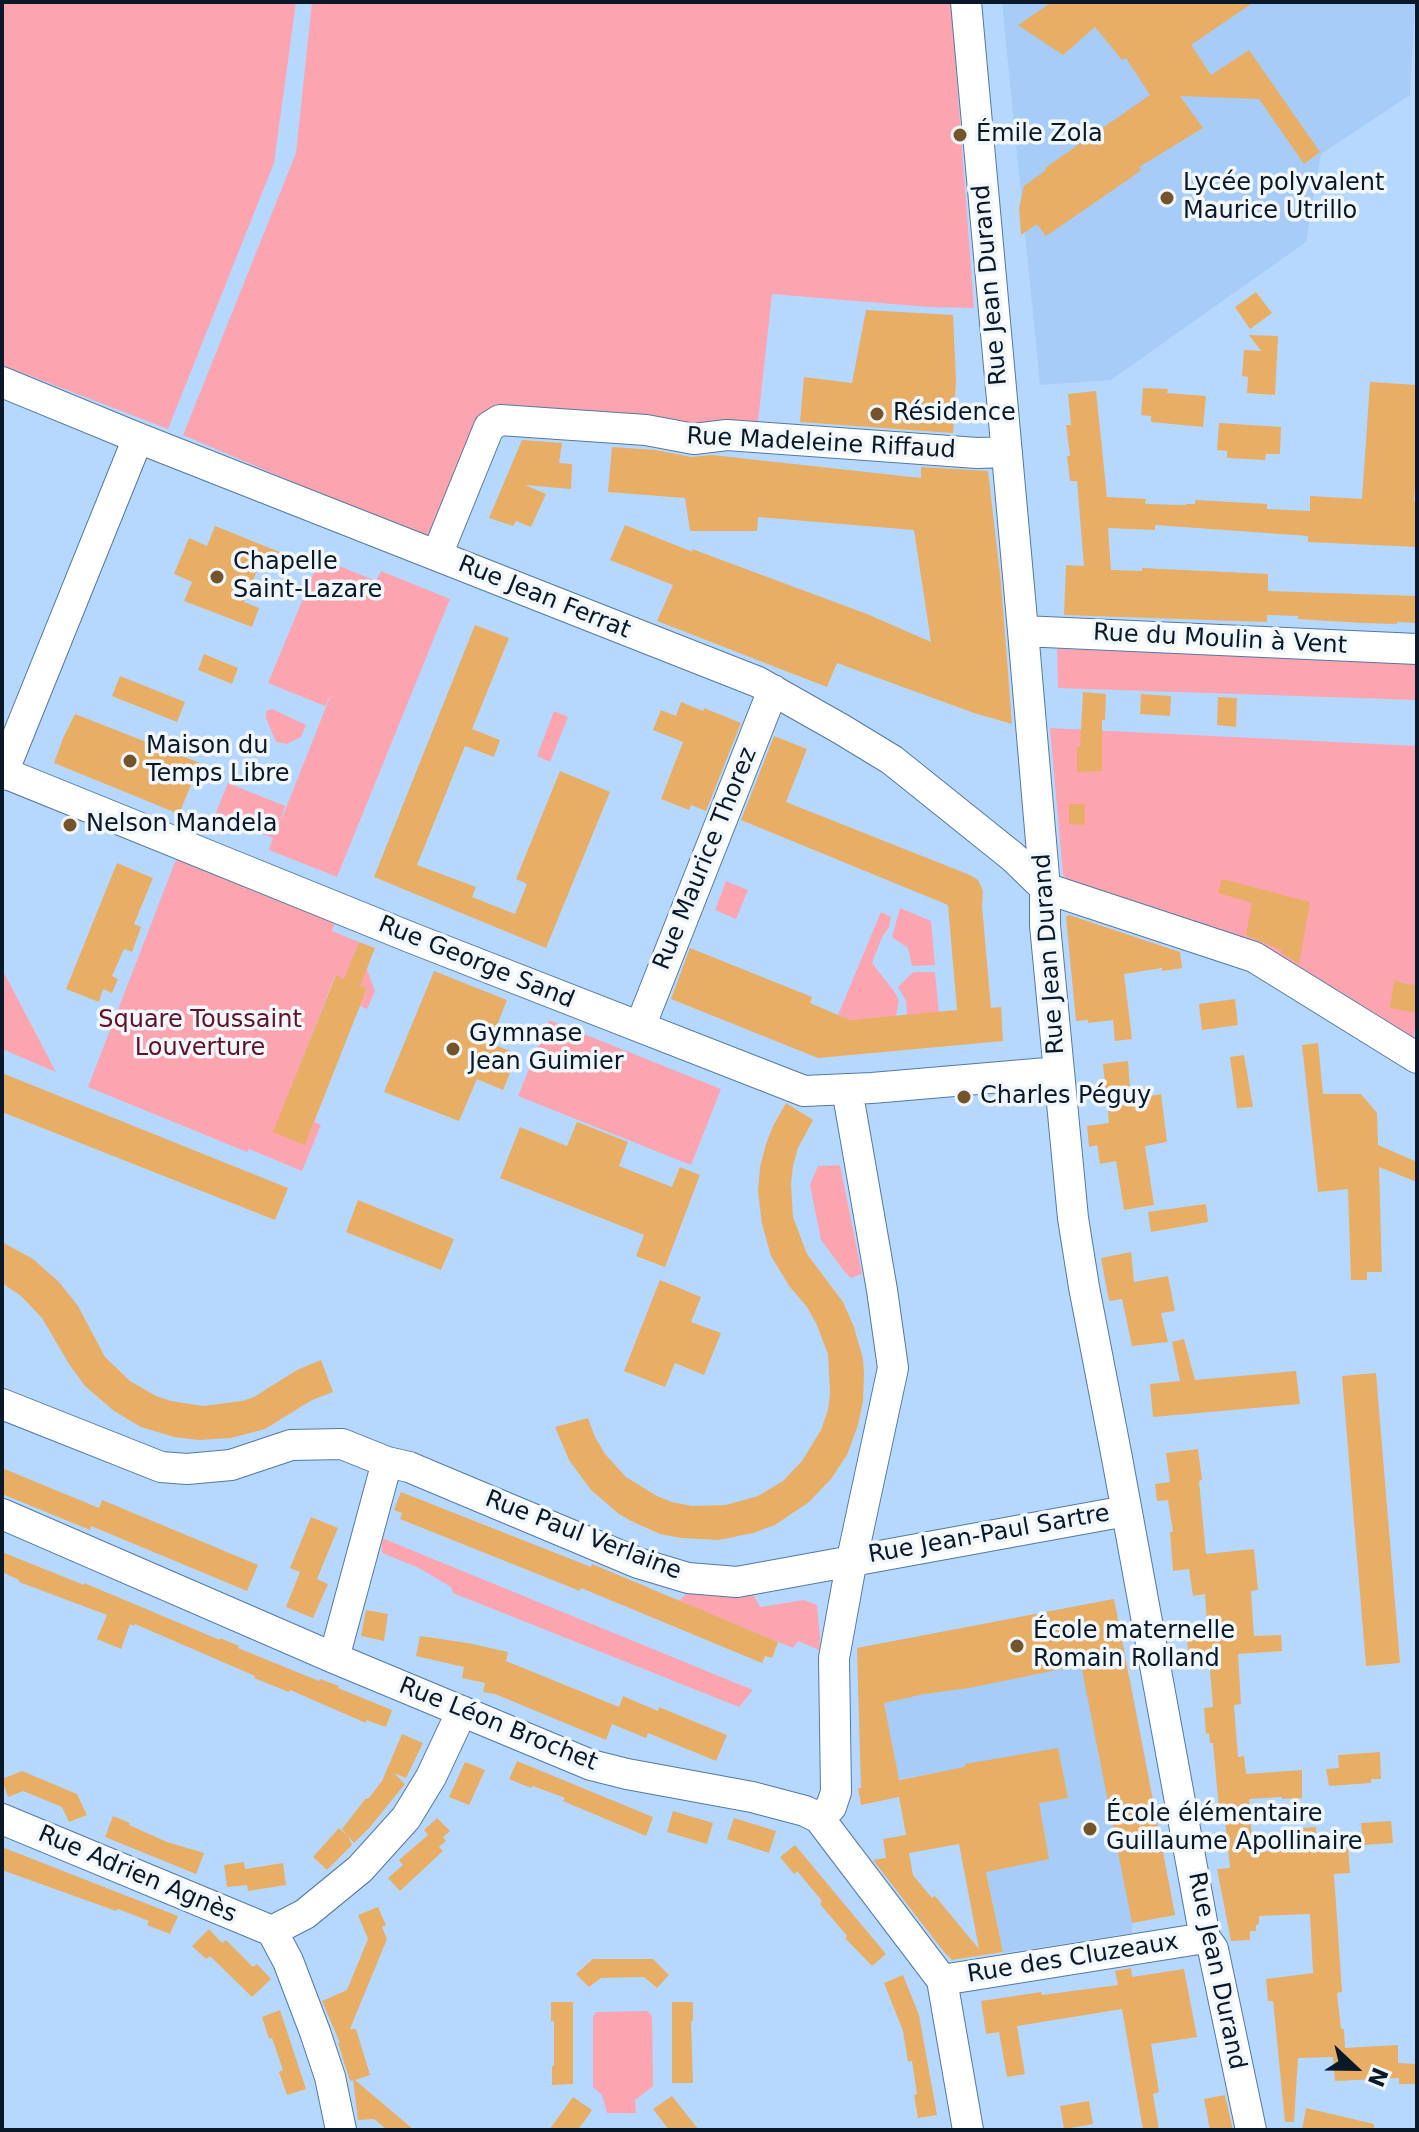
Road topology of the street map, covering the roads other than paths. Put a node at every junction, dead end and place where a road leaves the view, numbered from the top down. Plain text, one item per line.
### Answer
1 (966, 2) edge
2 (8, 384) edge
3 (138, 438) junction
4 (1007, 452) junction
5 (437, 555) junction
6 (1023, 631) junction
7 (1417, 649) edge
8 (773, 690) junction
9 (2, 773) edge
10 (1045, 888) junction
11 (640, 1027) junction
12 (1417, 1058) edge
13 (1059, 1072) junction
14 (847, 1089) junction
15 (2, 1404) edge
16 (387, 1462) junction
17 (1126, 1511) junction
18 (2, 1514) edge
19 (852, 1559) junction
20 (334, 1658) junction
21 (462, 1711) junction
22 (819, 1818) junction
23 (2, 1819) edge
24 (272, 1931) junction
25 (1205, 1938) junction
26 (942, 1980) junction
27 (341, 2130) edge
28 (968, 2130) edge
29 (1251, 2130) edge

1 - 4 street, Rue Jean Durand
2 - 3 street, Rue Jean Ferrat
3 - 5 street, Rue Jean Ferrat
3 - 9 street
4 - 5 street, Rue Madeleine Riffaud
4 - 6 street, Rue Jean Durand
5 - 8 street, Rue Jean Ferrat
6 - 7 street, Rue du Moulin à Vent
6 - 10 street, Rue Jean Durand
8 - 10 street, Rue Jean Ferrat
8 - 11 street, Rue Maurice Thorez
9 - 11 street, Rue George Sand
10 - 12 street
10 - 13 street, Rue Jean Durand
11 - 14 street, Rue George Sand
13 - 14 street, Rue George Sand
13 - 17 street, Rue Jean Durand
14 - 19 street
15 - 16 street, Rue Paul Verlaine
16 - 19 street, Rue Paul Verlaine
16 - 20 street
17 - 19 street, Rue Jean-Paul Sartre
17 - 25 street, Rue Jean Durand
18 - 20 street, Rue Léon Brochet
19 - 22 street
20 - 21 street, Rue Léon Brochet
21 - 22 street, Rue Léon Brochet
21 - 24 street
22 - 26 street
23 - 24 street, Rue Adrien Agnès
24 - 27 street
25 - 26 street, Rue des Cluzeaux
25 - 29 street, Rue Jean Durand
26 - 28 street

